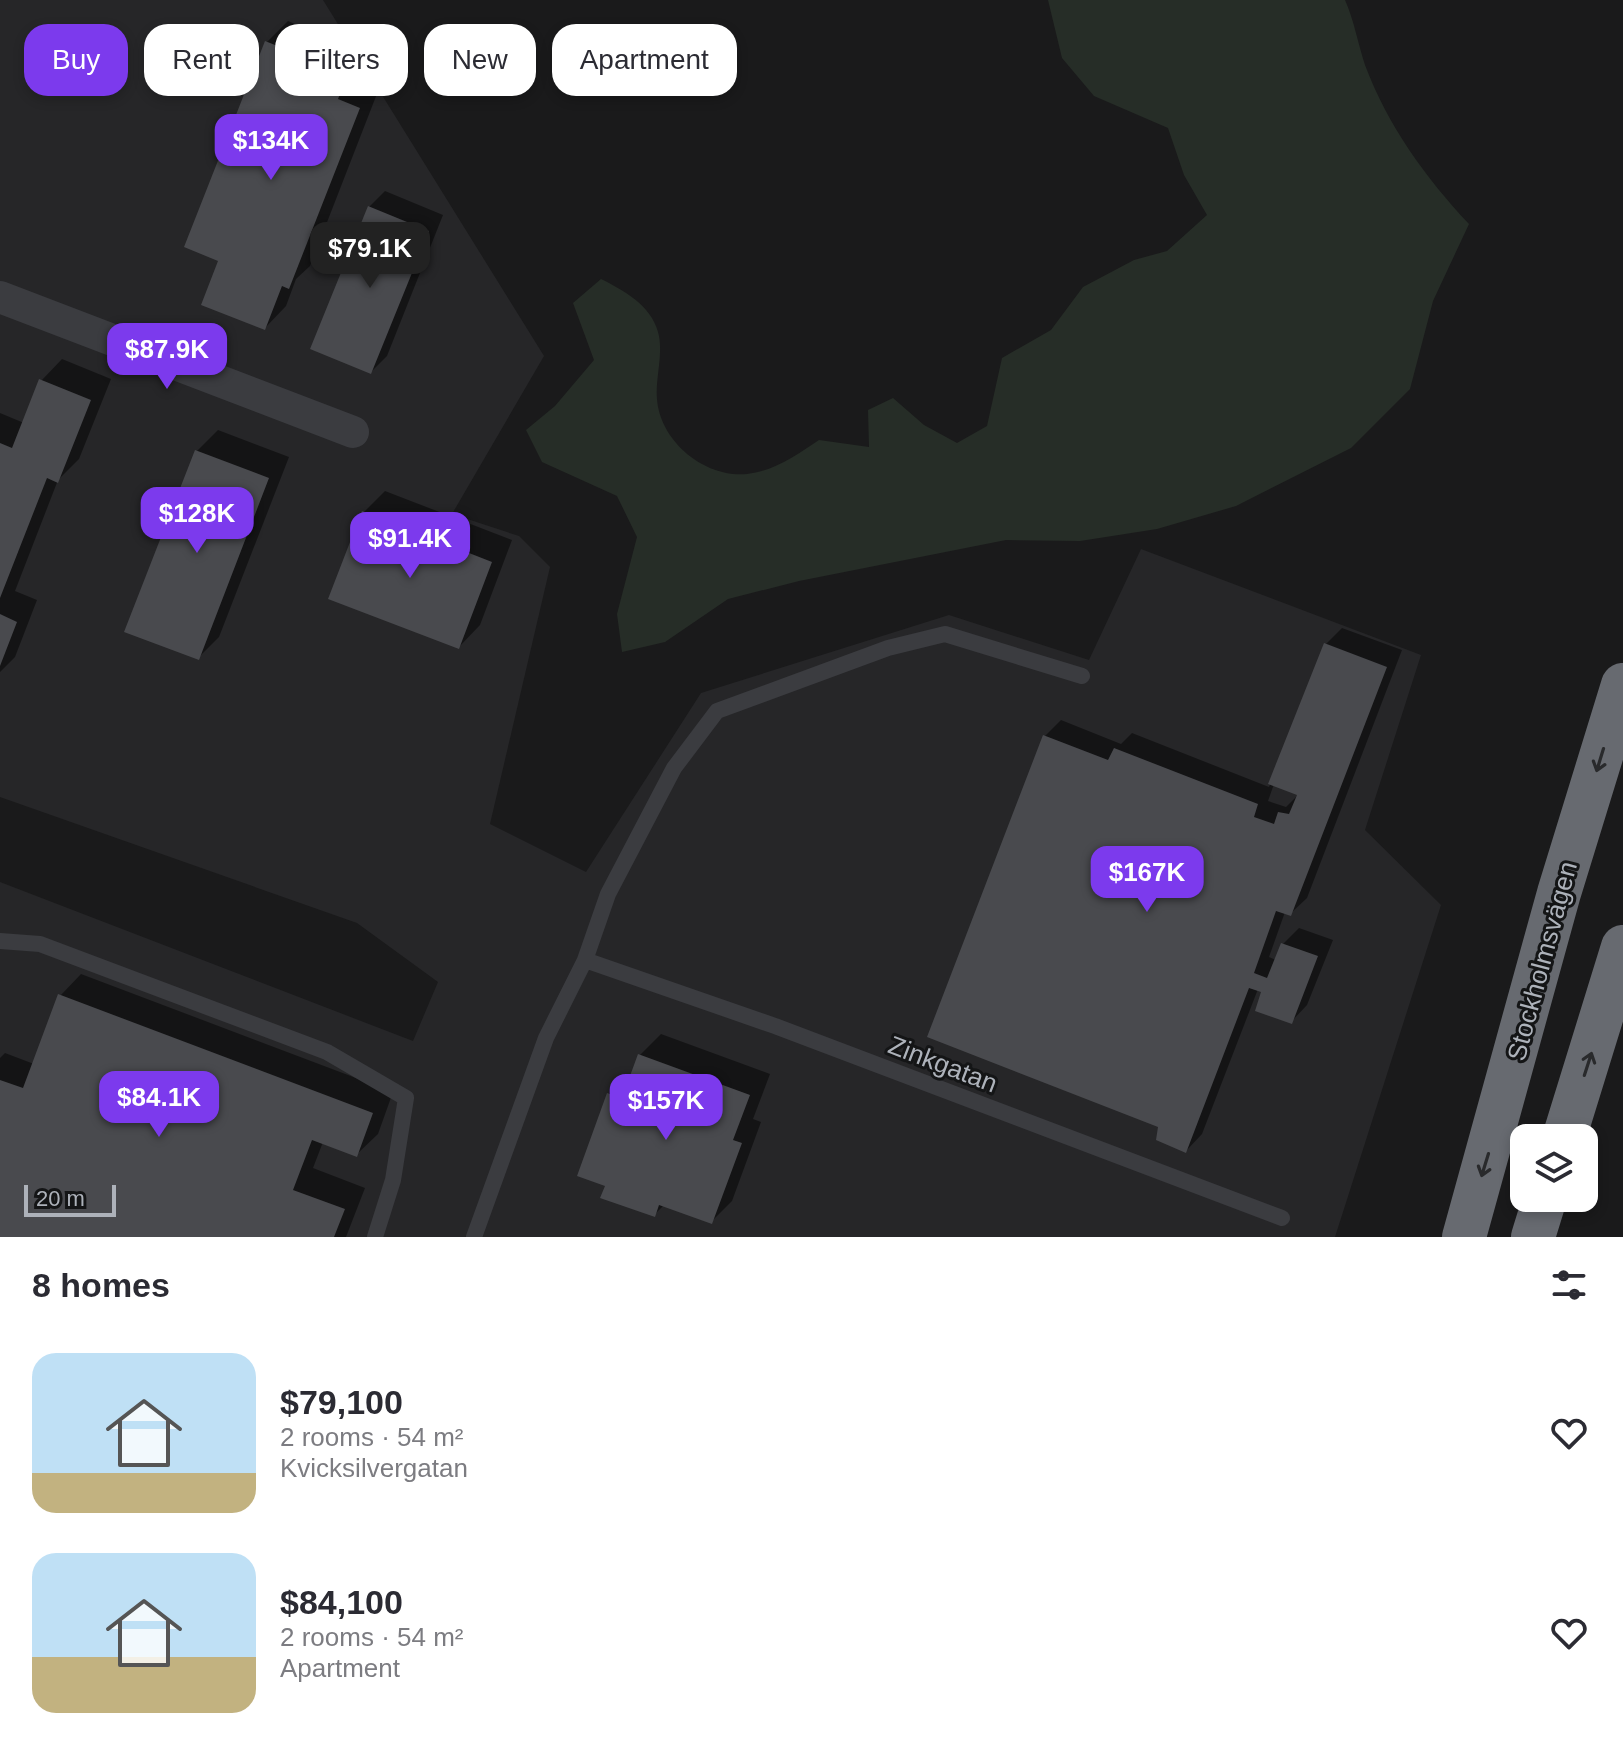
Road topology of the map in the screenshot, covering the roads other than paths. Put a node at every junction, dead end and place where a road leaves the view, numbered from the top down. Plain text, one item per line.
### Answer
1 (0, 297) edge
2 (353, 432) dead end
3 (1082, 676) dead end
4 (1623, 685) edge
5 (0, 941) edge
6 (1623, 947) edge
7 (585, 960) junction
8 (1568, 1124) edge
9 (1541, 1212) edge
10 (1282, 1218) dead end
11 (375, 1237) edge
12 (474, 1237) edge
13 (1464, 1237) edge
14 (1533, 1237) edge

1 - 2 street
3 - 7 lane
4 -> 13 highway, Stockholmsvägen
5 - 11 lane
8 -> 6 highway
7 - 10 lane, Zinkgatan
7 - 12 lane
9 - 14 highway

